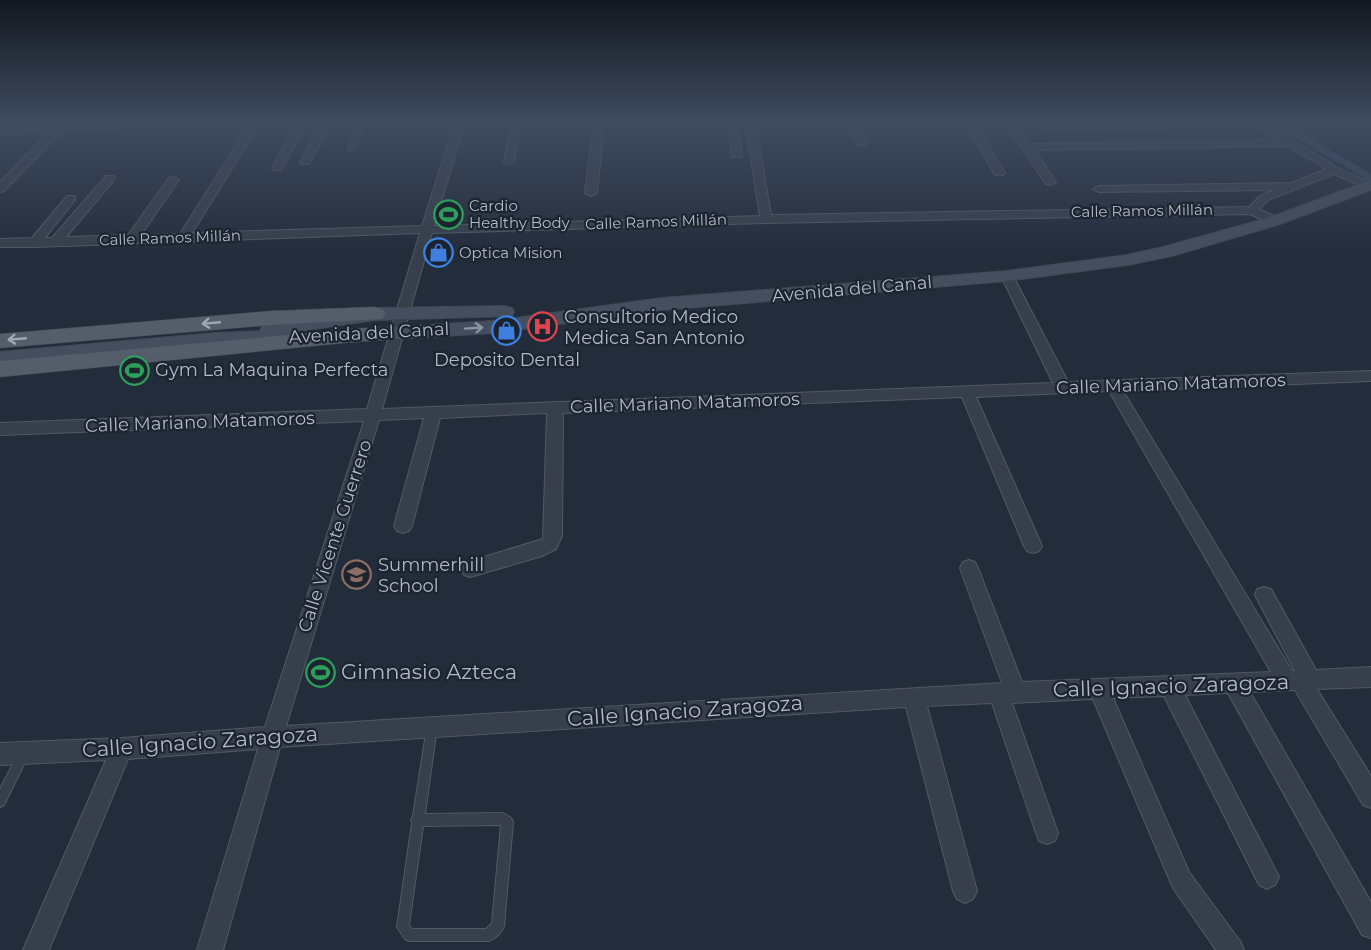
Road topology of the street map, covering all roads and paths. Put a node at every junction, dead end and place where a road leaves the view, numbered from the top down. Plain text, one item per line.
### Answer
1 (23, 166) edge
2 (228, 166) edge
3 (447, 166) edge
4 (594, 166) edge
5 (757, 166) edge
6 (995, 166) edge
7 (1040, 166) edge
8 (1328, 166) edge
9 (1334, 170) junction
10 (999, 173) dead end
11 (110, 178) dead end
12 (172, 180) dead end
13 (1050, 182) dead end
14 (1298, 186) junction
15 (1370, 186) edge
16 (0, 189) edge
17 (1099, 189) dead end
18 (591, 192) dead end
19 (71, 198) dead end
20 (1252, 210) junction
21 (766, 219) junction
22 (1274, 221) junction
23 (428, 231) junction
24 (183, 237) junction
25 (131, 240) junction
26 (56, 242) junction
27 (0, 243) edge
28 (35, 243) junction
29 (1007, 276) junction
30 (605, 311) junction
31 (375, 314) junction
32 (402, 314) junction
33 (395, 334) junction
34 (366, 335) junction
35 (212, 339) junction
36 (0, 341) edge
37 (0, 359) edge
38 (0, 369) edge
39 (1371, 376) edge
40 (1113, 386) junction
41 (1063, 388) junction
42 (967, 392) junction
43 (555, 408) junction
44 (433, 413) junction
45 (373, 415) junction
46 (0, 429) edge
47 (403, 526) dead end
48 (1033, 546) dead end
49 (470, 568) dead end
50 (969, 568) dead end
51 (1264, 595) dead end
52 (1371, 677) edge
53 (1300, 680) junction
54 (1234, 684) junction
55 (1170, 687) junction
56 (1099, 689) junction
57 (1007, 693) junction
58 (914, 697) junction
59 (432, 727) junction
60 (272, 737) junction
61 (122, 749) junction
62 (24, 753) junction
63 (0, 754) edge
64 (1371, 797) edge
65 (0, 801) edge
66 (417, 820) junction
67 (1047, 832) dead end
68 (1267, 877) dead end
69 (965, 891) dead end
70 (1371, 926) edge
71 (36, 950) edge
72 (210, 950) edge
73 (1231, 950) edge

1 - 16 street
2 - 24 street
3 - 23 street, Calle Vicente Guerrero
4 - 18 street
5 - 21 street
6 - 10 street
7 - 13 street
8 - 9 street
9 - 14 street
9 - 15 street
11 - 26 street
12 - 25 street
14 - 17 street
14 - 20 street
15 - 22 main road, Avenida del Canal
19 - 28 street
20 - 21 street, Calle Ramos Millán
20 - 22 street, Calle Ramos Millán
21 - 23 street, Calle Ramos Millán
22 - 29 main road, Avenida del Canal
23 - 24 street, Calle Ramos Millán
23 - 32 street, Calle Vicente Guerrero
24 - 25 street, Calle Ramos Millán
25 - 26 street, Calle Ramos Millán
26 - 28 street, Calle Ramos Millán
27 - 28 street, Calle Ramos Millán
29 - 30 main road, Avenida del Canal
29 - 41 street
30 - 32 main road
33 -> 30 main road, Avenida del Canal
31 - 32 main road
31 - 35 main road
31 -> 36 main road
32 - 33 street, Calle Vicente Guerrero
33 - 34 main road, Avenida del Canal
33 - 45 street, Calle Vicente Guerrero
34 - 35 main road, Avenida del Canal
34 - 38 main road
35 - 37 main road, Avenida del Canal
39 - 40 street, Calle Mariano Matamoros
40 - 41 street, Calle Mariano Matamoros
40 - 53 street
41 - 42 street, Calle Mariano Matamoros
42 - 43 street, Calle Mariano Matamoros
42 - 48 street
43 - 44 street, Calle Mariano Matamoros
43 - 49 street
44 - 45 street, Calle Mariano Matamoros
44 - 47 street
45 - 46 street, Calle Mariano Matamoros
45 - 60 street, Calle Vicente Guerrero
50 - 57 street
51 - 53 street
52 - 53 street, Calle Ignacio Zaragoza
53 - 54 street, Calle Ignacio Zaragoza
53 - 64 street
54 - 55 street, Calle Ignacio Zaragoza
54 - 70 street
55 - 56 street, Calle Ignacio Zaragoza
55 - 68 street
56 - 57 street, Calle Ignacio Zaragoza
56 - 73 street
57 - 58 street, Calle Ignacio Zaragoza
57 - 67 street
58 - 59 street, Calle Ignacio Zaragoza
58 - 69 street
59 - 60 street, Calle Ignacio Zaragoza
59 - 66 lane
60 - 61 street, Calle Ignacio Zaragoza
60 - 72 street, Calle Vicente Guerrero
61 - 62 street, Calle Ignacio Zaragoza
61 - 71 street
62 - 63 street, Calle Ignacio Zaragoza
62 - 65 lane
66 - 66 lane

